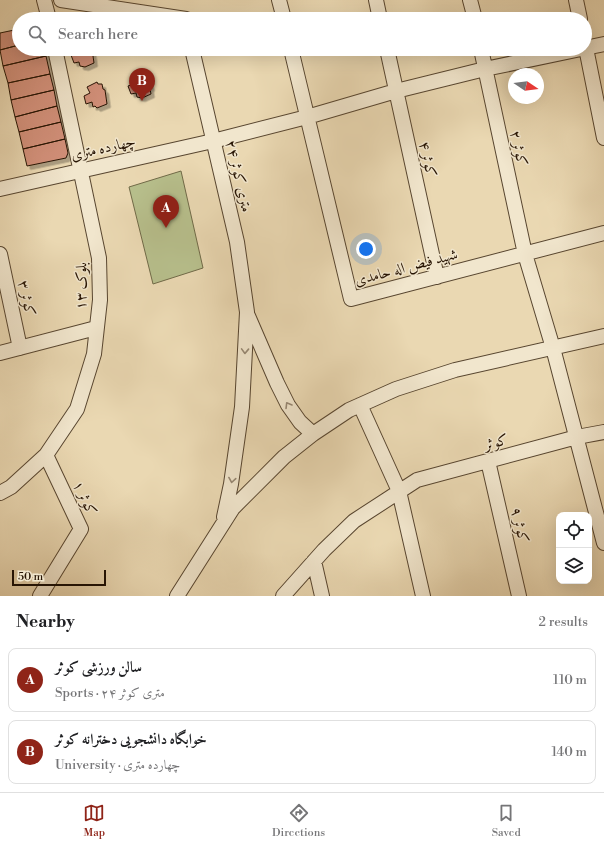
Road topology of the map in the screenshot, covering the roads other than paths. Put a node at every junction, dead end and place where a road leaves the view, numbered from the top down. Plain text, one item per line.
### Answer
1 (44, 0) edge
2 (61, 0) edge
3 (279, 0) edge
4 (376, 0) edge
5 (470, 0) edge
6 (576, 0) edge
7 (47, 12) edge
8 (140, 12) edge
9 (282, 12) edge
10 (379, 12) edge
11 (473, 12) edge
12 (579, 12) edge
13 (604, 44) edge
14 (592, 46) edge
15 (57, 56) edge
16 (194, 56) edge
17 (293, 56) edge
18 (388, 56) edge
19 (482, 56) edge
20 (546, 56) edge
21 (586, 56) edge
22 (485, 69) junction
23 (396, 91) junction
24 (307, 117) junction
25 (604, 138) edge
26 (213, 140) junction
27 (82, 170) junction
28 (0, 189) edge
29 (604, 233) edge
30 (0, 254) edge
31 (525, 254) junction
32 (437, 277) junction
33 (246, 312) junction
34 (96, 328) junction
35 (604, 336) edge
36 (20, 348) junction
37 (553, 348) junction
38 (0, 353) edge
39 (360, 405) junction
40 (604, 432) edge
41 (314, 434) junction
42 (577, 437) junction
43 (46, 455) junction
44 (488, 461) junction
45 (399, 491) junction
46 (0, 493) edge
47 (222, 524) junction
48 (604, 543) edge
49 (314, 561) junction
50 (40, 596) edge
51 (177, 596) edge
52 (283, 596) edge
53 (322, 596) edge
54 (423, 596) edge
55 (519, 596) edge

1 - 7 street
2 - 8 street
3 - 9 street
4 - 10 street
5 - 11 street
6 - 12 street
13 - 14 street, چهارده متری
15 - 27 street, بلوک ۱۳
16 - 26 street, ۲۴ متری کوثر
17 - 24 street
18 - 23 street, کوثر ۴
19 - 22 street, کوثر ۲
20 - 22 street, چهارده متری
21 - 25 street
22 - 23 street, چهارده متری
22 - 31 street, کوثر ۲
23 - 24 street, چهارده متری
23 - 32 street, کوثر ۴
24 - 26 street, چهارده متری
24 - 32 street, شهید فیض اله حامدی
26 - 27 street, چهارده متری
26 - 33 street, ۲۴ متری کوثر
27 - 28 street, چهارده متری
27 - 34 street, بلوک ۱۳
29 - 31 street, شهید فیض اله حامدی
30 - 36 street, کوثر ۳
31 - 32 street, شهید فیض اله حامدی
31 - 37 street, کوثر ۲
41 -> 33 street, ۲۴ متری کوثر
33 -> 47 street, ۲۴ متری کوثر
34 - 36 street
34 - 43 street, بلوک ۱۳
35 - 37 street
36 - 38 street
37 - 39 street
37 - 42 street, کوثر ۲
39 - 41 street
39 - 45 street
40 - 42 street, کوثر
41 - 47 street
42 - 44 street, کوثر
42 - 48 street, کوثر ۲
43 - 46 street, بلوک ۱۳
43 - 50 street, کوثر ۱
44 - 45 street, کوثر
44 - 55 street, کوثر ۹
45 - 49 street, کوثر
45 - 54 street
47 - 51 street
49 - 52 street, کوثر
49 - 53 street

